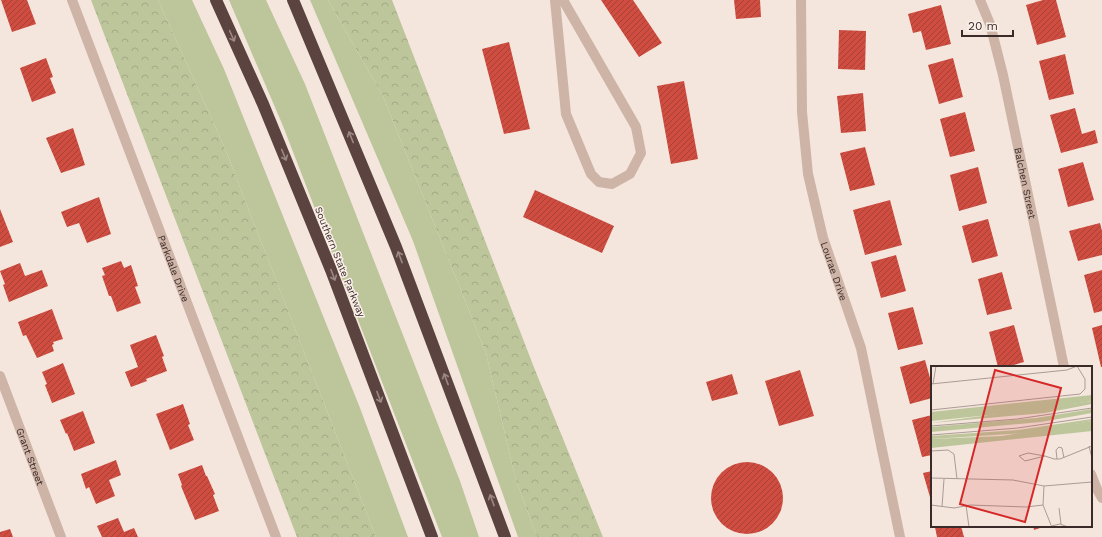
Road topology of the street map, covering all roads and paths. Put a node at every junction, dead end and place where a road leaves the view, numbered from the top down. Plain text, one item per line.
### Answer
1 (72, 0) edge
2 (216, 0) edge
3 (293, 0) edge
4 (555, 0) edge
5 (563, 0) edge
6 (801, 0) edge
7 (980, 0) edge
8 (1064, 366) edge
9 (0, 376) edge
10 (1092, 476) edge
11 (1099, 488) edge
12 (1102, 498) edge
13 (61, 537) edge
14 (276, 537) edge
15 (432, 537) edge
16 (505, 537) edge
17 (900, 537) edge

1 - 14 street, Parkdale Drive
2 -> 15 highway, Southern State Parkway
16 -> 3 highway
4 - 5 street
6 - 17 street, Lourae Drive
7 - 8 street, Balchen Street
9 - 13 street, Grant Street
10 - 11 street
11 - 12 street

